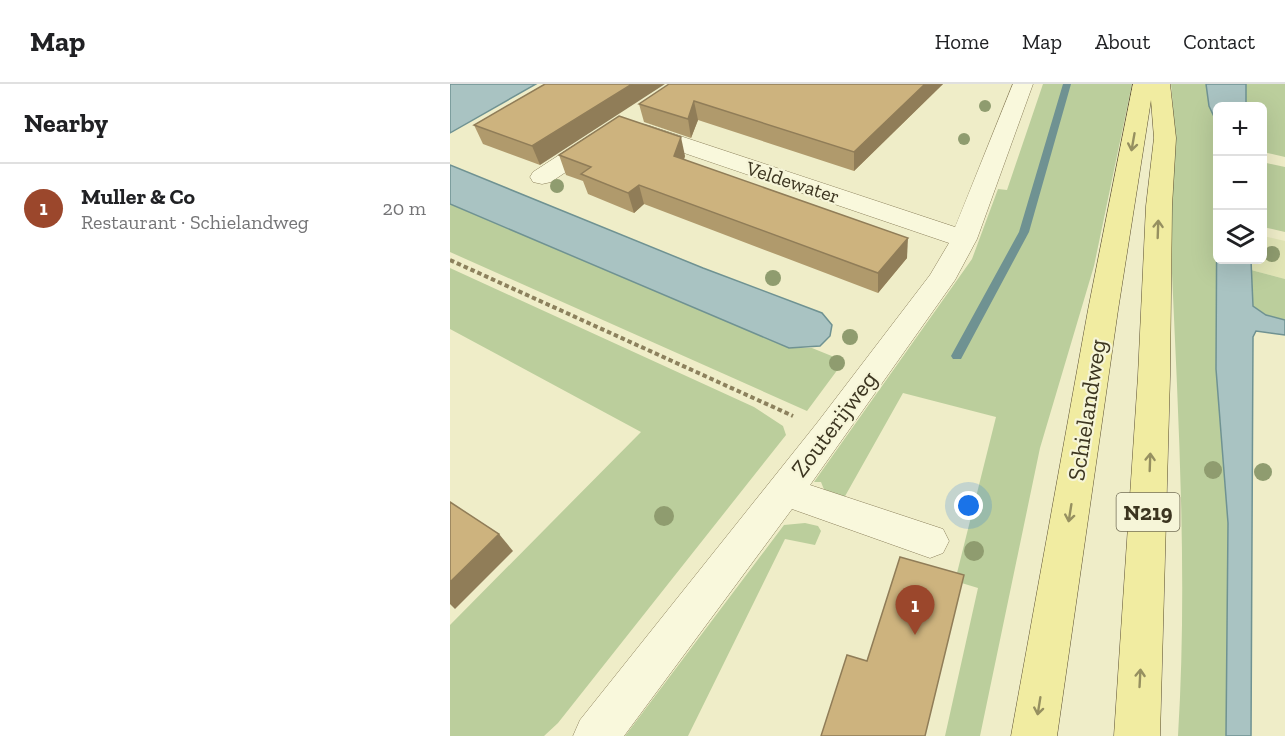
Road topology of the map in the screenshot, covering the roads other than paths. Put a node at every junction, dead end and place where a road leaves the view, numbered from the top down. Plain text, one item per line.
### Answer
1 (1023, 84) edge
2 (1143, 84) edge
3 (1160, 84) edge
4 (648, 107) edge
5 (612, 131) edge
6 (542, 177) dead end
7 (964, 239) junction
8 (783, 491) junction
9 (930, 541) dead end
10 (596, 736) edge
11 (1034, 736) edge
12 (1137, 736) edge

1 - 7 street, Zouterijweg
2 -> 11 main road, Schielandweg
12 -> 3 main road, N219
4 - 7 street, Veldewater
5 - 6 street
7 - 8 street, Zouterijweg
8 - 9 street
8 - 10 street, Zouterijweg

